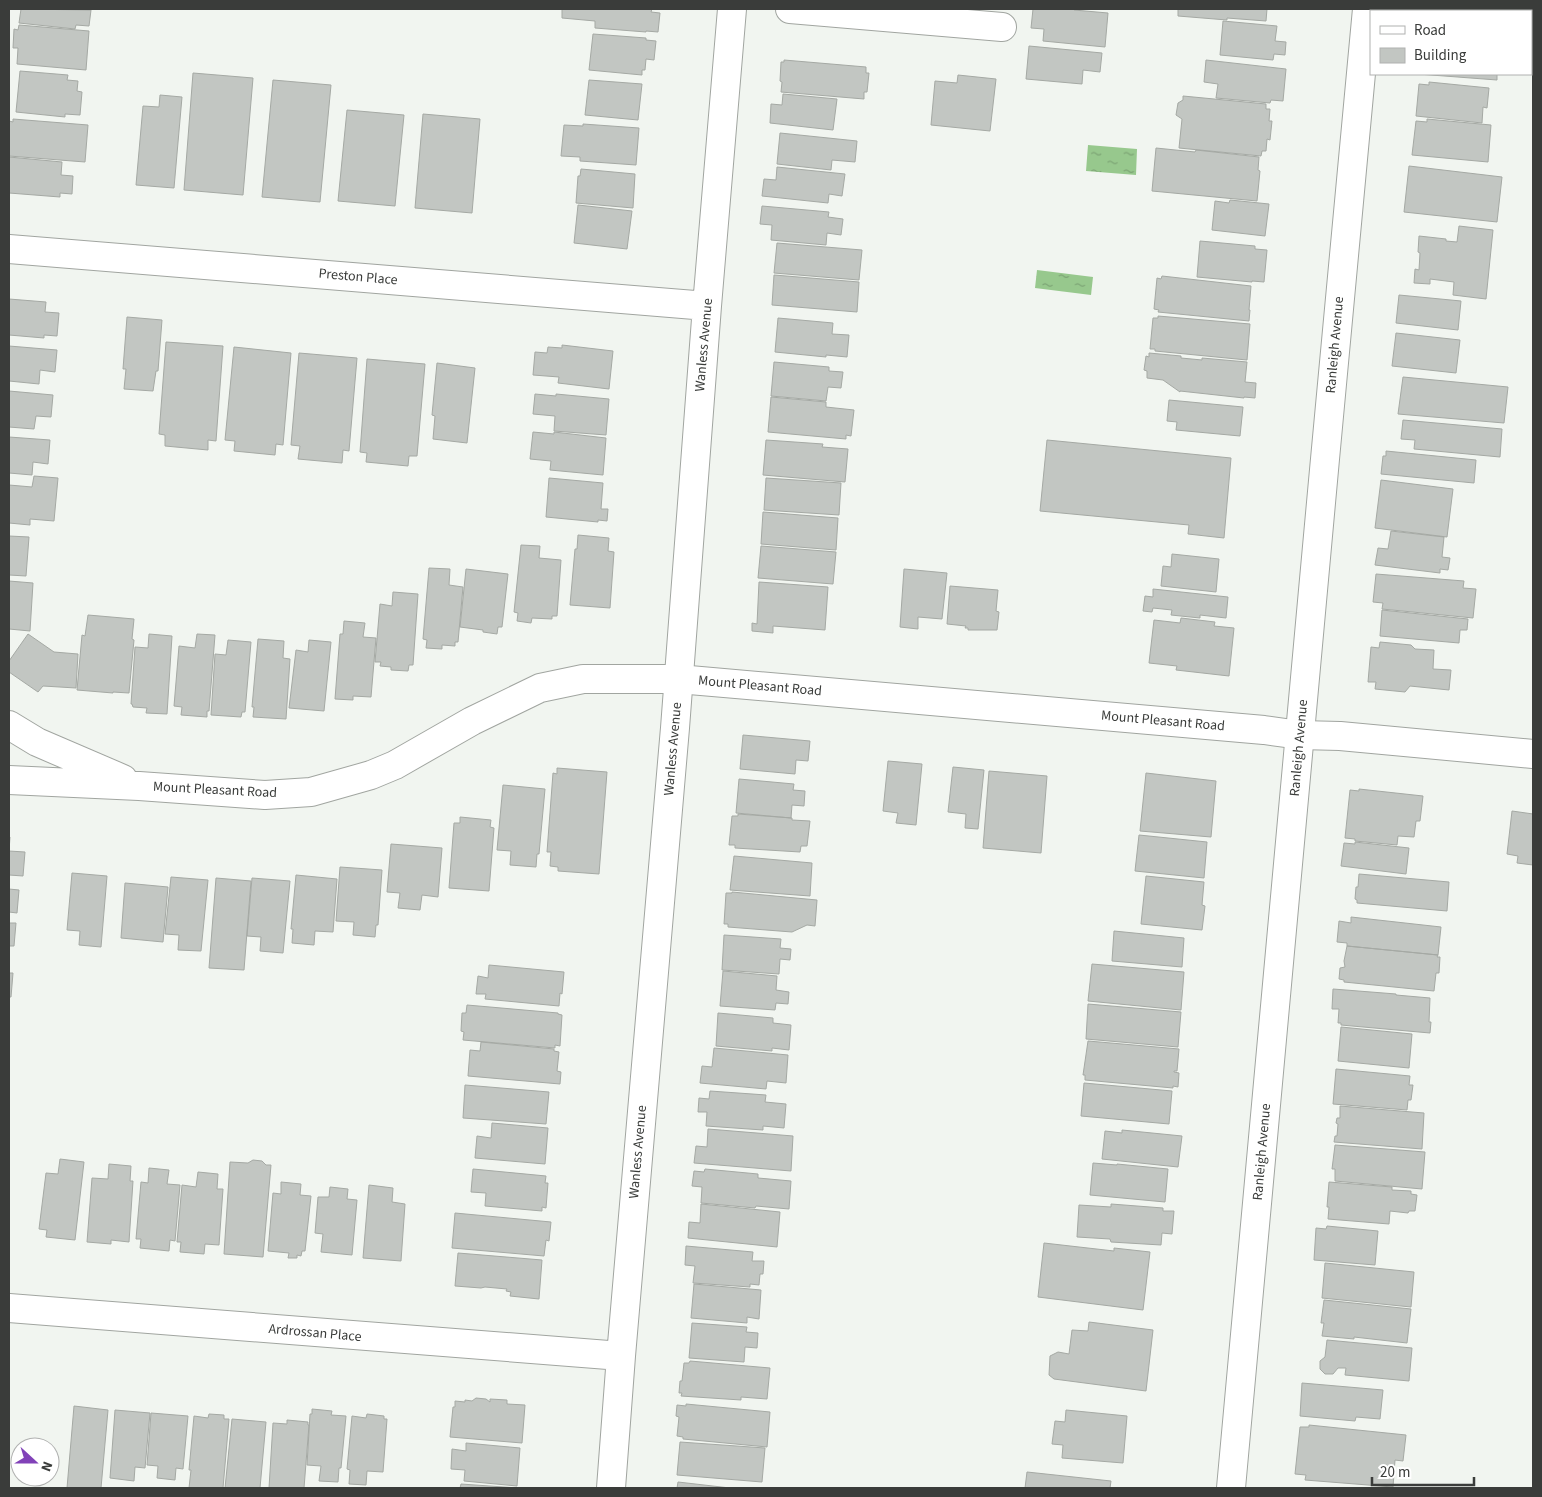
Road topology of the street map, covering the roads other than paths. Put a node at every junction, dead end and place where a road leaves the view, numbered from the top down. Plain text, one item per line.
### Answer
1 (732, 9) edge
2 (790, 9) edge
3 (1367, 9) edge
4 (1002, 27) dead end
5 (9, 249) edge
6 (707, 306) junction
7 (678, 679) junction
8 (9, 724) edge
9 (1300, 734) junction
10 (1533, 754) edge
11 (9, 780) edge
12 (139, 786) junction
13 (9, 1308) edge
14 (621, 1356) junction
15 (611, 1488) edge
16 (1231, 1488) edge

1 - 6 street, Wanless Avenue
2 - 4 street
3 - 9 street, Ranleigh Avenue
5 - 6 street, Preston Place
6 - 7 street, Wanless Avenue
7 - 9 street, Mount Pleasant Road
7 - 12 street, Mount Pleasant Road
7 - 14 street, Wanless Avenue
8 - 12 street
9 - 10 street, Mount Pleasant Road
9 - 16 street, Ranleigh Avenue
11 - 12 street, Mount Pleasant Road
13 - 14 street, Ardrossan Place
14 - 15 street, Wanless Avenue

